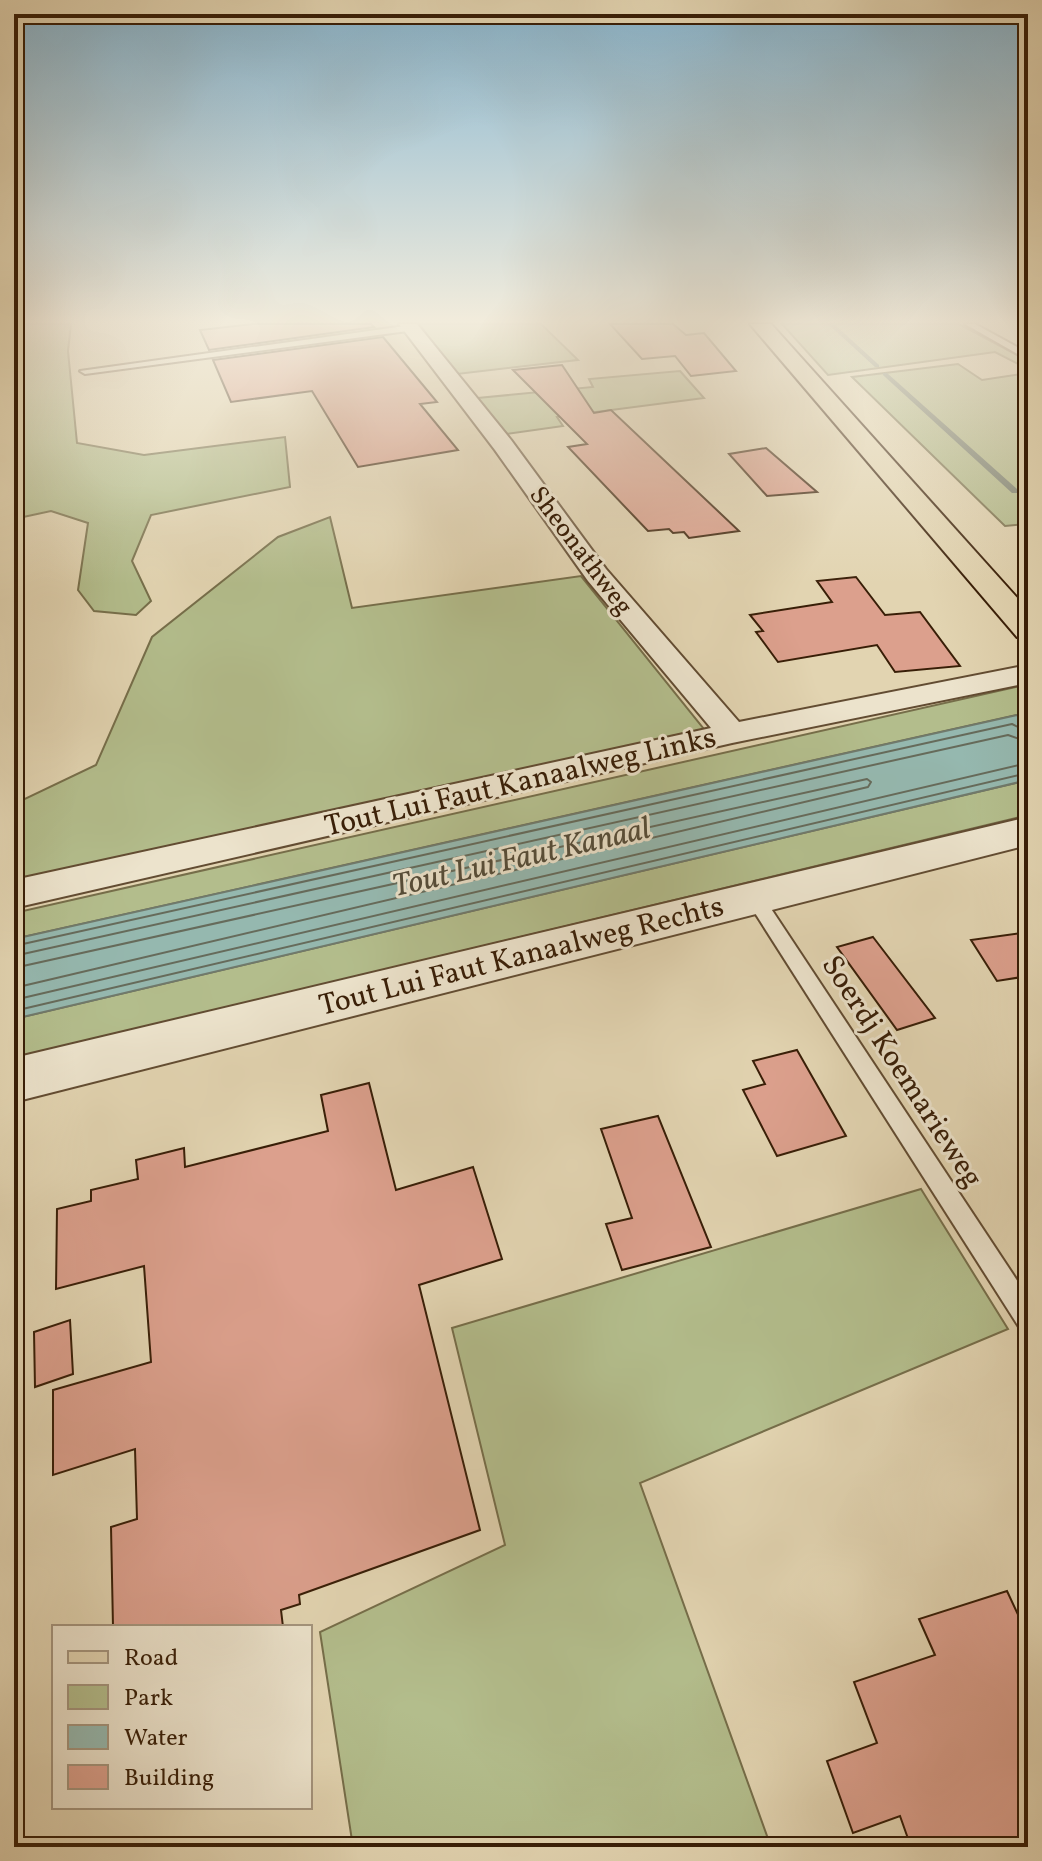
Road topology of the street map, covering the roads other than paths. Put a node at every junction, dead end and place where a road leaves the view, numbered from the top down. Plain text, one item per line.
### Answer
1 (476, 411) edge
2 (836, 411) edge
3 (1028, 630) edge
4 (1028, 674) edge
5 (732, 733) junction
6 (1028, 831) edge
7 (14, 894) edge
8 (754, 897) junction
9 (14, 1080) edge
10 (1028, 1318) edge

1 - 5 street, Sheonathweg
2 - 3 main road
4 - 5 street, Tout Lui Faut Kanaalweg Links
5 - 7 street, Tout Lui Faut Kanaalweg Links
6 - 8 street, Tout Lui Faut Kanaalweg Rechts
8 - 9 street, Tout Lui Faut Kanaalweg Rechts
8 - 10 lane, Soerdj Koemarieweg

